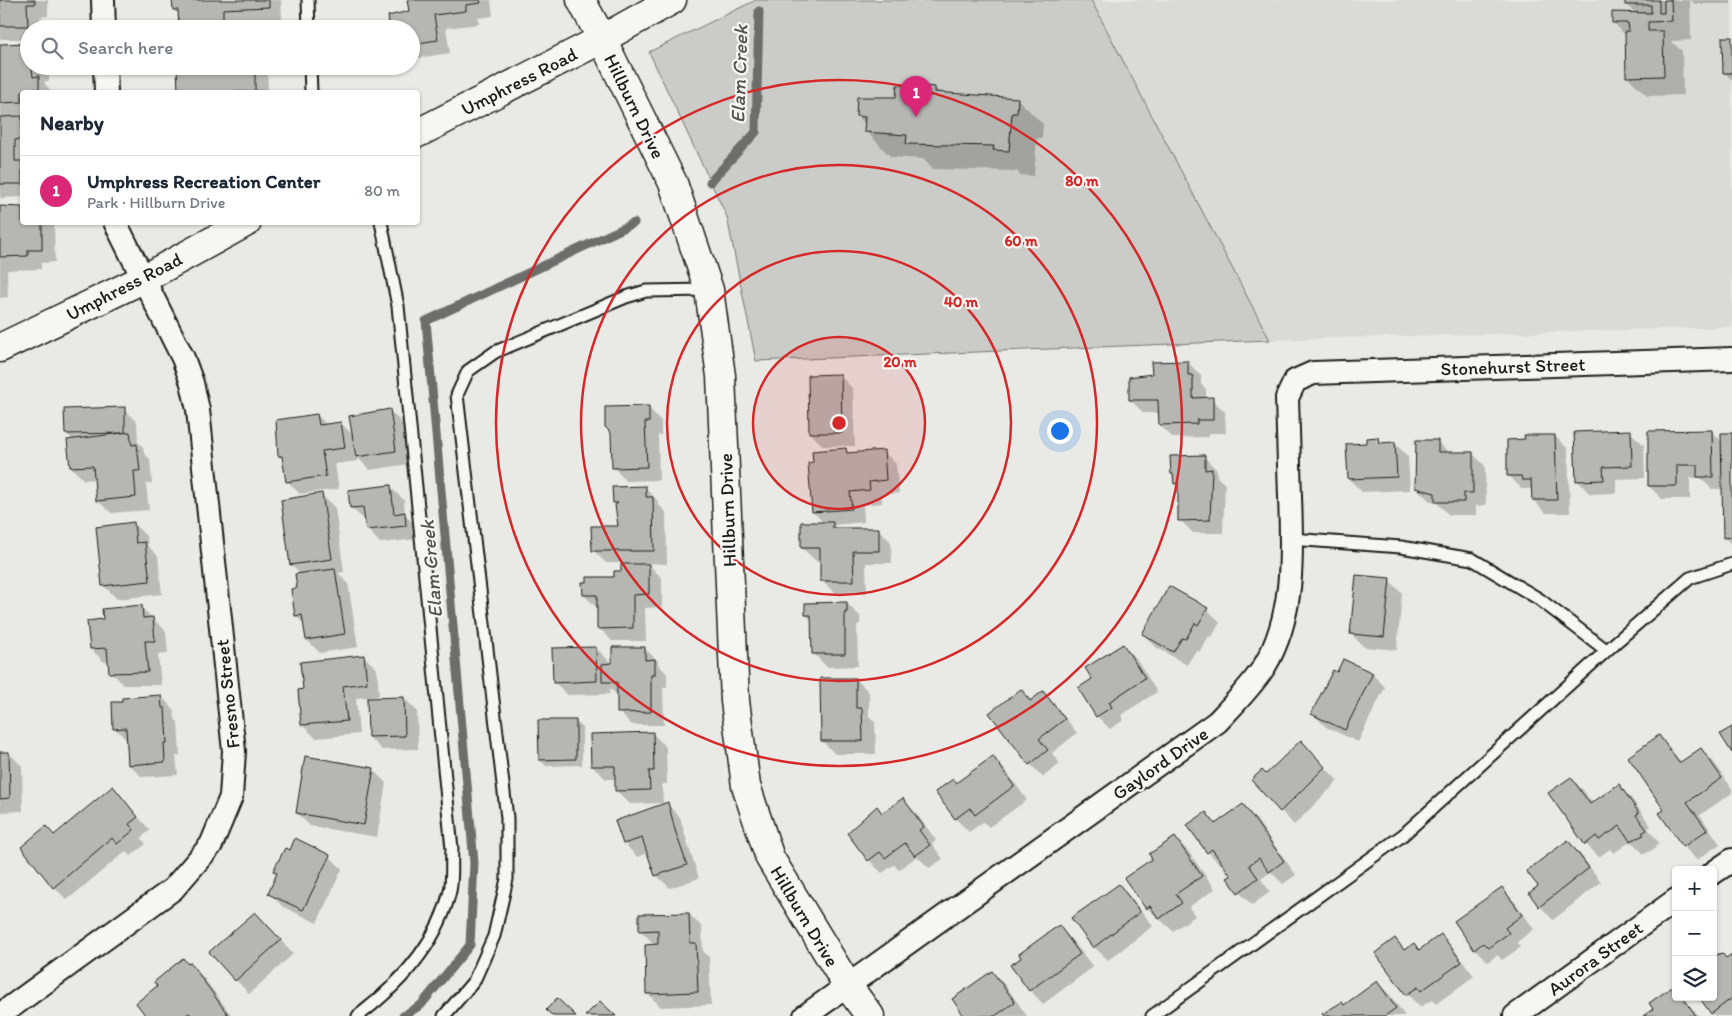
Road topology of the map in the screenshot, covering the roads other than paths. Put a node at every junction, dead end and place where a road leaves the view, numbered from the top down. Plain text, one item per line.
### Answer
1 (103, 0) edge
2 (308, 0) edge
3 (581, 0) edge
4 (672, 0) edge
5 (104, 20) edge
6 (309, 20) edge
7 (602, 38) junction
8 (105, 75) edge
9 (310, 75) edge
10 (106, 90) edge
11 (311, 90) edge
12 (420, 132) edge
13 (116, 225) edge
14 (241, 225) edge
15 (382, 225) edge
16 (143, 278) junction
17 (709, 290) junction
18 (0, 348) edge
19 (1732, 359) edge
20 (1296, 381) joint
21 (1291, 539) junction
22 (1732, 564) edge
23 (1606, 650) junction
24 (1732, 860) edge
25 (1717, 870) edge
26 (1672, 903) edge
27 (847, 985) junction
28 (0, 1015) edge
29 (358, 1016) edge
30 (444, 1016) edge
31 (805, 1016) edge
32 (870, 1016) edge
33 (1152, 1016) edge
34 (1515, 1016) edge

1 - 5 street
2 - 6 lane
3 - 7 street, Hillburn Drive
4 - 7 street, Umphress Road
7 - 12 street, Umphress Road
7 - 17 street, Hillburn Drive
8 - 10 street
9 - 11 lane
13 - 16 street, Fresno Street
14 - 16 street, Umphress Road
15 - 29 lane
16 - 18 street, Umphress Road
16 - 28 street, Fresno Street
17 - 27 street, Hillburn Drive
17 - 30 lane
19 - 20 street, Stonehurst Street
20 - 21 street, Gaylord Drive
21 - 23 lane
21 - 27 street, Gaylord Drive
22 - 23 lane
23 - 33 lane
24 - 25 street
26 - 34 street, Aurora Street
27 - 31 street, Gaylord Drive
27 - 32 street, Hillburn Drive

